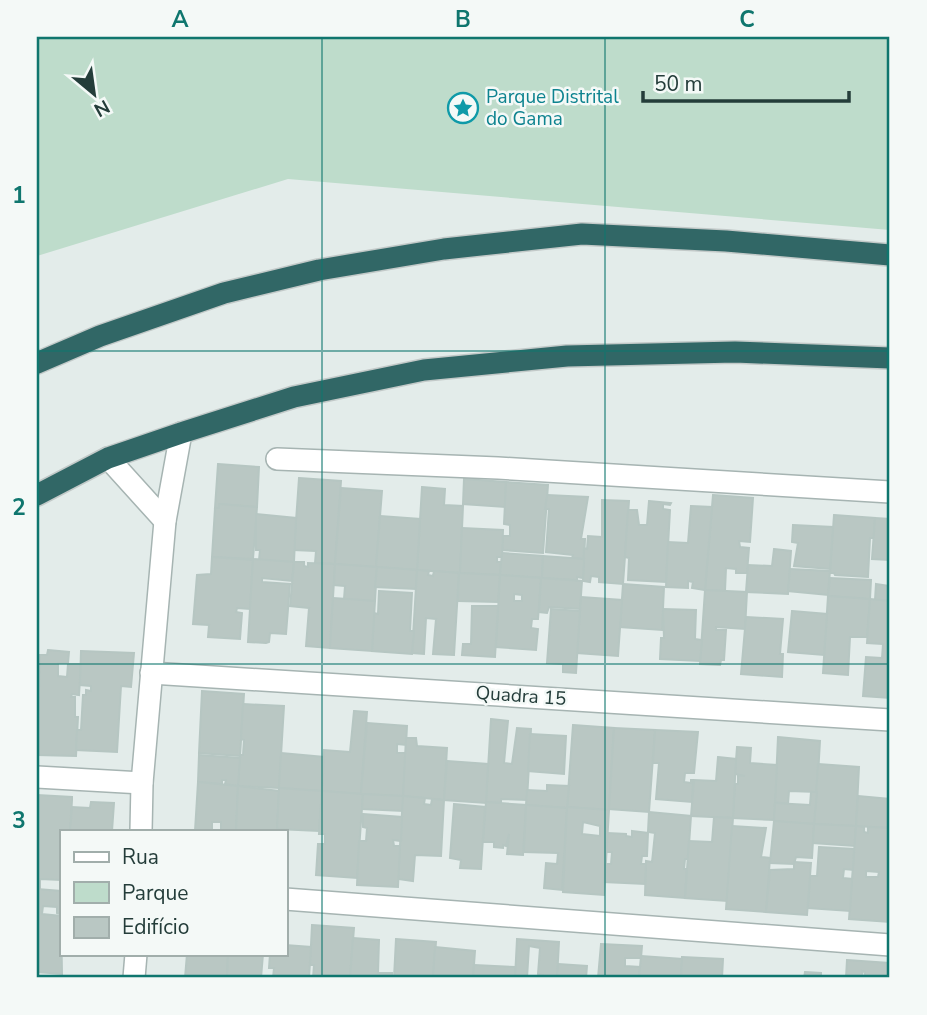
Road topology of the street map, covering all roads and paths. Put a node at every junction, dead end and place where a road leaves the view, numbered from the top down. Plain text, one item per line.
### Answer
1 (890, 255) edge
2 (890, 358) edge
3 (37, 363) edge
4 (181, 433) junction
5 (108, 458) junction
6 (277, 459) dead end
7 (890, 492) edge
8 (37, 495) edge
9 (165, 521) junction
10 (151, 673) junction
11 (890, 720) edge
12 (37, 777) edge
13 (142, 783) junction
14 (141, 830) edge
15 (287, 899) edge
16 (890, 945) edge
17 (136, 956) edge
18 (134, 978) edge

1 - 3 highway
2 - 4 highway
4 - 5 highway
4 - 9 street
5 - 8 highway
5 - 9 street
6 - 7 street
9 - 10 street
10 - 11 street, Quadra 15
10 - 13 street
12 - 13 street
13 - 14 street
15 - 16 street
17 - 18 street

